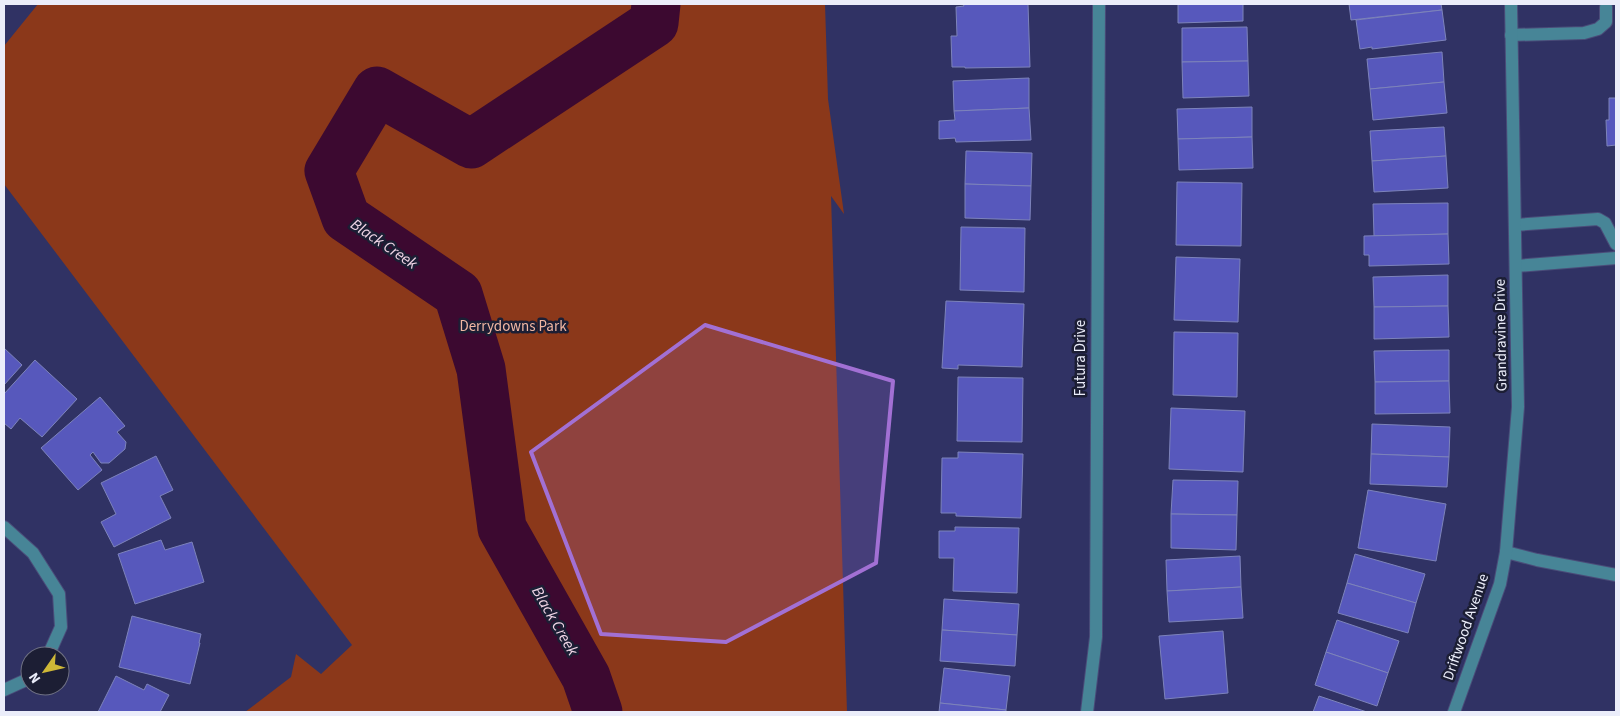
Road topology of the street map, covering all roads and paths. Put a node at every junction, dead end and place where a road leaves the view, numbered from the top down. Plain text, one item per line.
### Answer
1 (1099, 4) edge
2 (1511, 4) edge
3 (1606, 7) dead end
4 (1511, 35) junction
5 (1515, 226) junction
6 (1616, 244) edge
7 (1616, 258) edge
8 (1516, 266) junction
9 (4, 527) edge
10 (1506, 552) junction
11 (1616, 575) edge
12 (52, 646) edge
13 (20, 683) edge
14 (4, 690) edge
15 (1087, 712) edge
16 (1454, 712) edge

1 - 15 street, Futura Drive
2 - 4 street, Grandravine Drive
3 - 4 street
4 - 5 street, Grandravine Drive
5 - 6 street
5 - 8 street, Grandravine Drive
7 - 8 street
8 - 10 street, Grandravine Drive
9 - 12 street
10 - 11 street
10 - 16 street, Driftwood Avenue
13 - 14 street

